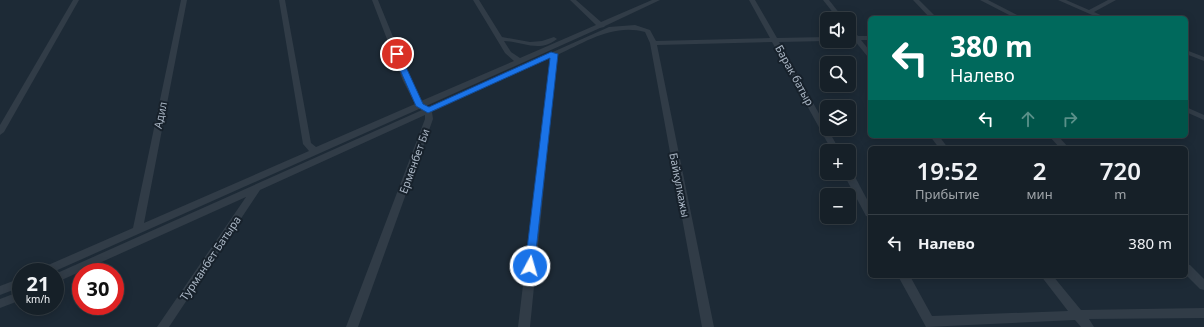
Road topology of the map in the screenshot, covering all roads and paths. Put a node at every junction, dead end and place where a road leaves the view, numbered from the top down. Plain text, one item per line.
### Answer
1 (76, 0) edge
2 (184, 0) edge
3 (282, 0) edge
4 (375, 0) edge
5 (476, 0) edge
6 (573, 0) edge
7 (657, 0) edge
8 (752, 0) edge
9 (826, 0) edge
10 (916, 0) edge
11 (983, 0) edge
12 (1061, 0) edge
13 (1113, 0) edge
14 (835, 12) edge
15 (1089, 12) junction
16 (932, 16) edge
17 (1016, 16) edge
18 (1099, 16) edge
19 (597, 23) junction
20 (609, 29) junction
21 (820, 38) edge
22 (856, 38) edge
23 (868, 38) edge
24 (498, 39) junction
25 (775, 39) junction
26 (856, 42) edge
27 (653, 43) junction
28 (1188, 53) edge
29 (554, 54) junction
30 (868, 54) edge
31 (1204, 59) edge
32 (519, 61) junction
33 (424, 108) junction
34 (1188, 110) edge
35 (1204, 118) edge
36 (0, 132) edge
37 (936, 138) edge
38 (1055, 138) edge
39 (832, 144) edge
40 (942, 146) edge
41 (1063, 146) edge
42 (315, 151) junction
43 (852, 180) edge
44 (256, 188) junction
45 (868, 210) edge
46 (138, 230) junction
47 (63, 263) edge
48 (1188, 270) edge
49 (64, 275) edge
50 (905, 278) edge
51 (1049, 278) edge
52 (12, 286) edge
53 (1204, 286) edge
54 (0, 291) edge
55 (12, 299) edge
56 (0, 304) edge
57 (1204, 313) edge
58 (1078, 315) junction
59 (930, 324) edge
60 (163, 327) edge
61 (352, 327) edge
62 (524, 327) edge
63 (708, 327) edge
64 (1088, 327) edge

1 - 36 street
2 - 46 street, Адил
3 - 42 street
4 - 33 street
5 - 24 street
6 - 19 street
7 - 19 street
8 - 25 street, Барак батыр
9 - 14 street
10 - 16 street
11 - 17 street
12 - 15 street
13 - 15 street
15 - 18 street
19 - 20 street
19 - 24 street
19 - 32 street
20 - 27 street
20 - 29 street
21 - 25 street
22 - 23 street
24 - 32 street
25 - 27 street
25 - 39 street, Барак батыр
26 - 30 street
27 - 63 street, Байкулкажы
28 - 31 street
29 - 33 street
29 - 62 street
32 - 33 street
33 - 42 street
33 - 44 street
33 - 61 street, Ерменбет Би
34 - 35 street
37 - 40 street
38 - 41 street
42 - 46 street
43 - 45 street
44 - 49 street
44 - 60 street, Турманбет Батыра
46 - 47 street
48 - 53 street
50 - 59 street
51 - 58 street
52 - 54 street
55 - 56 street
57 - 58 street
58 - 59 street
58 - 64 street

